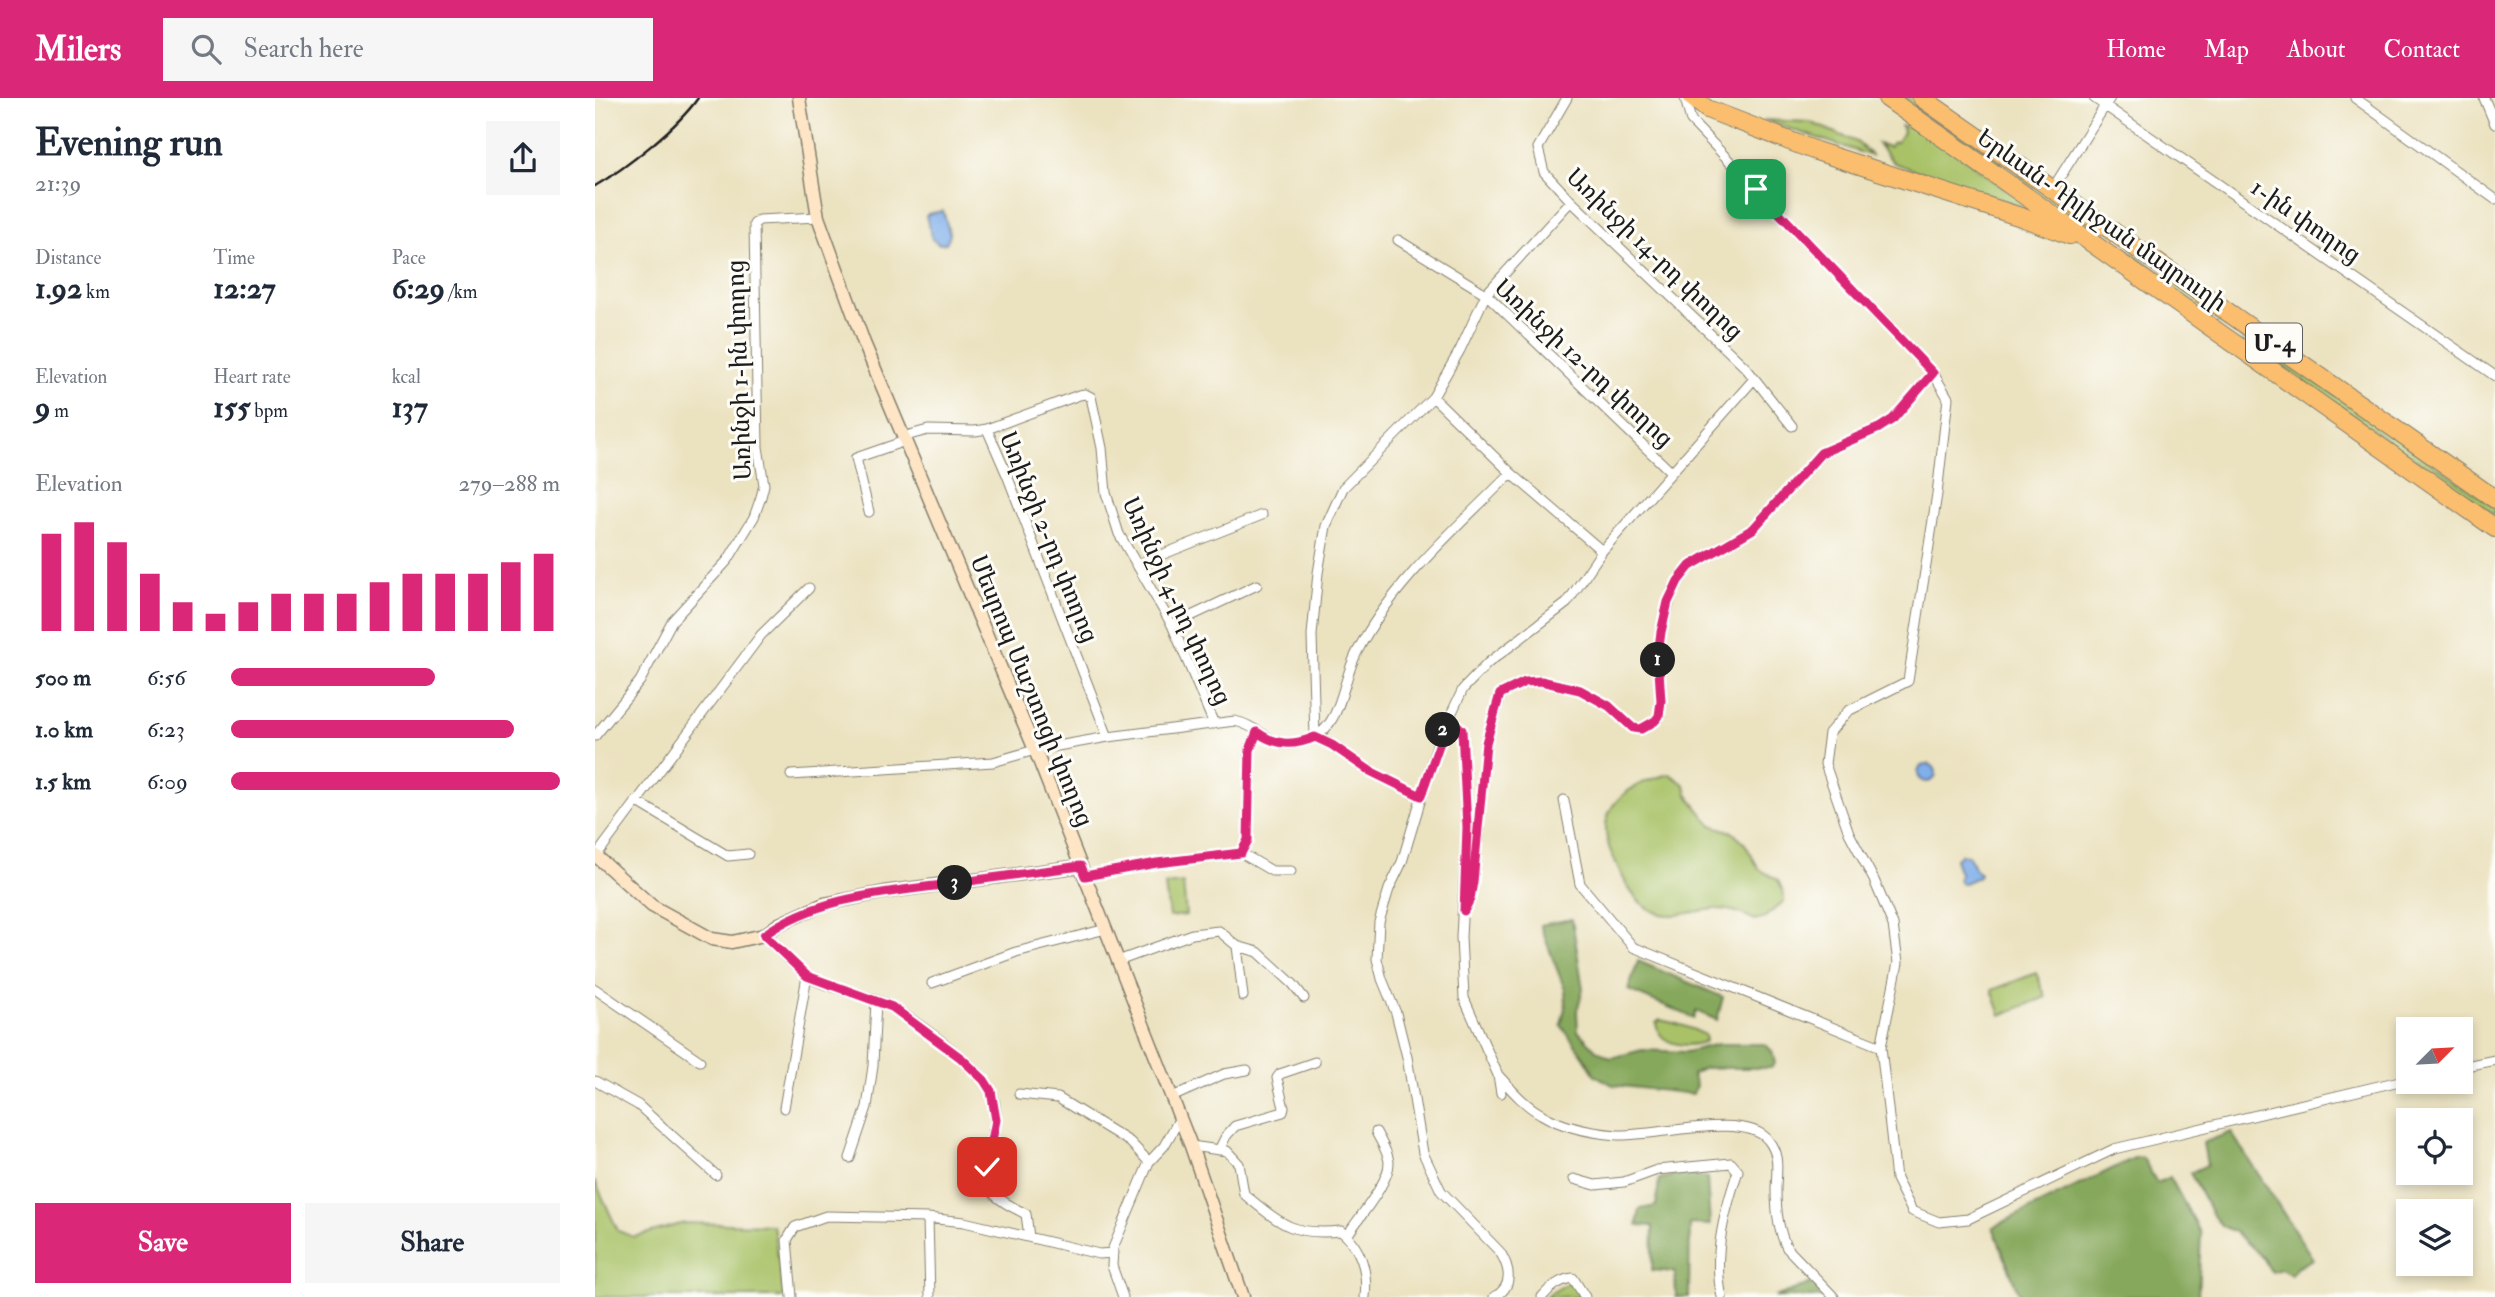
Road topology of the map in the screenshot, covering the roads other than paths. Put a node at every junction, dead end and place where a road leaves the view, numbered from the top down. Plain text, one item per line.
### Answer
1 (799, 98) edge
2 (1567, 98) edge
3 (1685, 98) edge
4 (1693, 98) edge
5 (1887, 98) edge
6 (1923, 98) edge
7 (2094, 98) edge
8 (2355, 98) edge
9 (2484, 98) edge
10 (2107, 102) edge
11 (2495, 124) edge
12 (2014, 162) junction
13 (2001, 178) junction
14 (2053, 188) junction
15 (2495, 199) edge
16 (1571, 201) junction
17 (818, 217) junction
18 (1398, 240) dead end
19 (2093, 244) junction
20 (1486, 294) junction
21 (1933, 373) junction
22 (2495, 376) edge
23 (1754, 379) junction
24 (1433, 397) junction
25 (1792, 426) dead end
26 (987, 429) junction
27 (904, 439) junction
28 (1671, 472) junction
29 (1511, 473) junction
30 (2495, 499) edge
31 (869, 512) dead end
32 (1262, 515) dead end
33 (2495, 528) edge
34 (1602, 551) junction
35 (1136, 565) junction
36 (1257, 585) dead end
37 (809, 587) dead end
38 (1172, 625) junction
39 (1449, 717) junction
40 (1214, 724) junction
41 (1257, 732) junction
42 (595, 736) edge
43 (1108, 737) junction
44 (1315, 737) junction
45 (1035, 750) junction
46 (791, 775) dead end
47 (1421, 796) junction
48 (1564, 800) dead end
49 (636, 801) junction
50 (1241, 853) junction
51 (748, 854) dead end
52 (595, 856) edge
53 (1083, 871) junction
54 (1291, 871) dead end
55 (1464, 911) junction
56 (1106, 929) junction
57 (764, 935) junction
58 (1237, 946) junction
59 (1118, 961) junction
60 (807, 976) junction
61 (932, 983) dead end
62 (595, 989) edge
63 (1243, 996) dead end
64 (1304, 998) dead end
65 (876, 1000) junction
66 (1881, 1047) junction
67 (2495, 1060) edge
68 (700, 1061) dead end
69 (1315, 1062) dead end
70 (2473, 1065) edge
71 (1247, 1070) dead end
72 (1497, 1075) junction
73 (595, 1081) edge
74 (2396, 1082) edge
75 (1501, 1093) dead end
76 (1019, 1094) dead end
77 (1172, 1097) junction
78 (784, 1108) dead end
79 (1180, 1118) junction
80 (1376, 1132) dead end
81 (1191, 1146) junction
82 (1219, 1150) junction
83 (850, 1158) dead end
84 (1149, 1162) junction
85 (716, 1175) dead end
86 (1574, 1179) dead end
87 (928, 1218) junction
88 (1347, 1236) junction
89 (1029, 1237) junction
90 (1113, 1253) junction
91 (792, 1297) edge
92 (930, 1297) edge
93 (1123, 1297) edge
94 (1243, 1297) edge
95 (1365, 1297) edge
96 (1494, 1297) edge
97 (1542, 1297) edge
98 (1585, 1297) edge
99 (1722, 1297) edge
100 (1834, 1297) edge

1 - 17 street, Մեսրոպ Մաշտոցի փողոց
2 - 16 street, Առինջի 14-րդ փողոց
3 - 21 street
4 - 19 highway
5 - 13 highway, Երևան-Դիլիջան մայրուղի / Մ-4
6 - 12 highway, Երևան-Դիլիջան մայրուղի / Մ-4
7 - 10 street, 1-ին փողոց
8 - 15 street
9 - 11 street
10 - 14 street
10 - 22 street, 1-ին փողոց
12 - 13 highway
12 - 14 highway, Երևան-Դիլիջան մայրուղի / Մ-4
13 - 19 highway, Երևան-Դիլիջան մայրուղի / Մ-4
14 - 30 highway, Երևան-Դիլիջան մայրուղի / Մ-4
16 - 20 street
16 - 23 street, Առինջի 14-րդ փողոց
17 - 27 street, Մեսրոպ Մաշտոցի փողոց
17 - 42 street, Առինջի 1-ին փողոց
18 - 20 street, Առինջի 12-րդ փողոց
19 - 33 highway, Երևան-Դիլիջան մայրուղի / Մ-4
20 - 24 street
20 - 28 street, Առինջի 12-րդ փողոց
21 - 55 street
21 - 66 street
23 - 25 street, Առինջի 14-րդ փողոց
23 - 28 street
24 - 29 street
24 - 44 street
26 - 27 street, Առինջի 2-րդ փողոց
26 - 35 street, Առինջի 4-րդ փողոց
26 - 43 street, Առինջի 2-րդ փողոց
27 - 31 street, Առինջի 2-րդ փողոց
27 - 45 street, Մեսրոպ Մաշտոցի փողոց
28 - 34 street
29 - 34 street
29 - 44 street
32 - 35 street
34 - 39 street
35 - 38 street, Առինջի 4-րդ փողոց
36 - 38 street
37 - 49 street
38 - 40 street, Առինջի 4-րդ փողոց
39 - 47 street
39 - 55 street
40 - 41 street
40 - 43 street
41 - 44 street
41 - 50 street
43 - 45 street
44 - 47 street
45 - 46 street
45 - 53 street, Մեսրոպ Մաշտոցի փողոց
47 - 96 street
48 - 66 street
49 - 51 street
49 - 52 street
50 - 53 street
50 - 54 street
52 - 57 street
53 - 56 street, Մեսրոպ Մաշտոցի փողոց
53 - 57 street
55 - 72 street
56 - 59 street, Մեսրոպ Մաշտոցի փողոց
56 - 61 street
57 - 60 street
58 - 59 street
58 - 63 street
58 - 64 street
59 - 77 street, Մեսրոպ Մաշտոցի փողոց
60 - 65 street
60 - 78 street
62 - 68 street
65 - 83 street
65 - 89 street
66 - 74 street
67 - 70 street
69 - 82 street
71 - 77 street
72 - 75 street
72 - 100 street
73 - 85 street
76 - 84 street
77 - 79 street, Մեսրոպ Մաշտոցի փողոց
79 - 81 street, Մեսրոպ Մաշտոցի փողոց
79 - 84 street
80 - 88 street
81 - 82 street
81 - 94 street, Մեսրոպ Մաշտոցի փողոց
82 - 88 street
84 - 90 street
86 - 99 street
87 - 89 street
87 - 91 street
87 - 92 street
88 - 95 street
89 - 90 street
90 - 93 street
97 - 98 street

